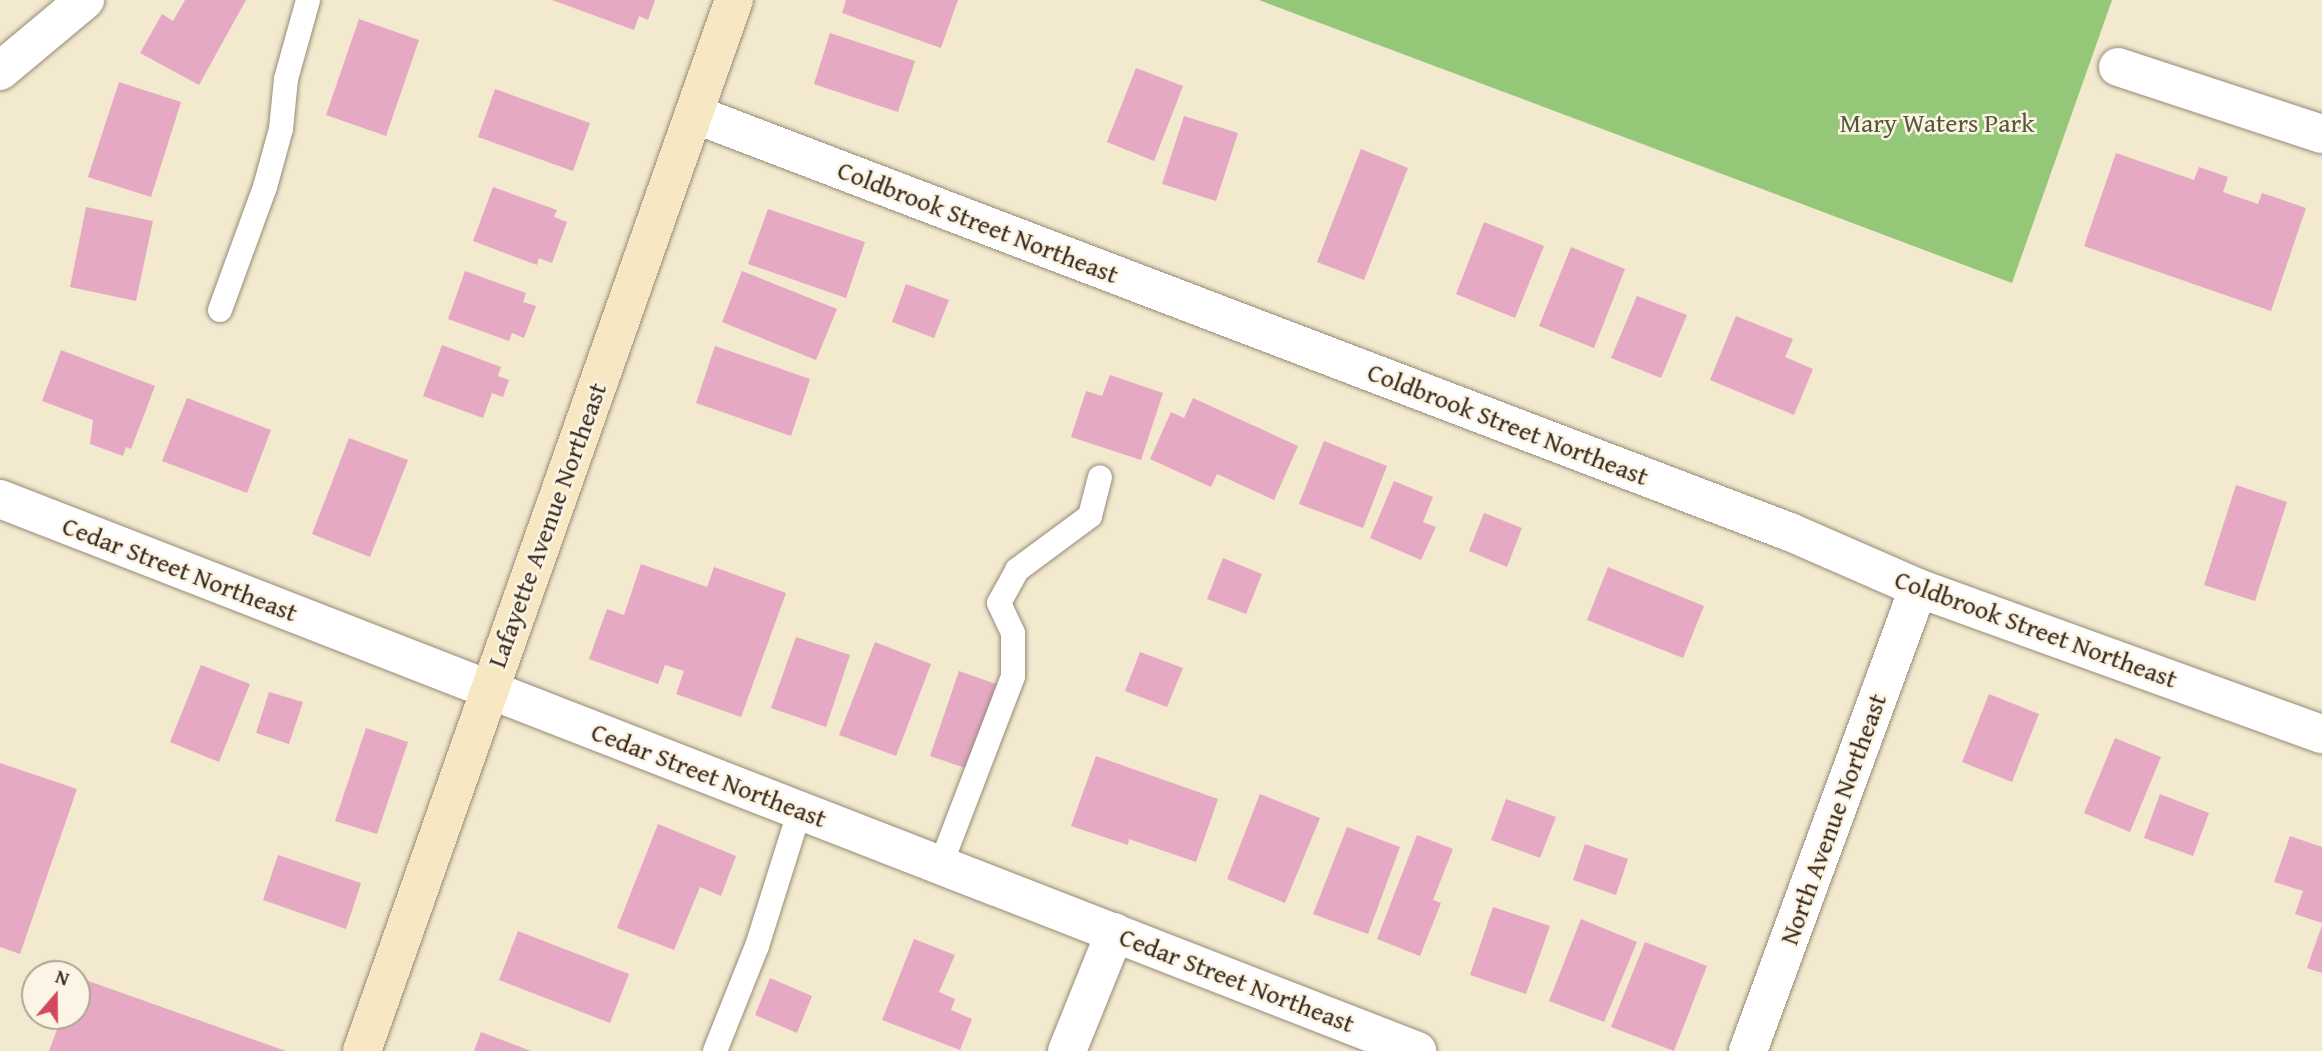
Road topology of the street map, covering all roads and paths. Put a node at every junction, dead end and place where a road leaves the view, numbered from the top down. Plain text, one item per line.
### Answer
1 (85, 0) edge
2 (308, 0) edge
3 (734, 0) edge
4 (2118, 67) dead end
5 (0, 71) edge
6 (694, 114) junction
7 (2322, 134) edge
8 (220, 310) dead end
9 (1100, 477) dead end
10 (0, 499) edge
11 (1918, 587) junction
12 (488, 689) junction
13 (2322, 734) edge
14 (800, 810) junction
15 (941, 864) junction
16 (1115, 932) junction
17 (362, 1051) edge
18 (715, 1051) edge
19 (1067, 1051) edge
20 (1416, 1051) edge
21 (1748, 1051) edge

1 - 5 street
2 - 8 lane
3 - 6 street, Lafayette Avenue Northeast
4 - 7 street
6 - 11 street, Coldbrook Street Northeast
6 - 12 street, Lafayette Avenue Northeast
9 - 15 lane
10 - 12 street, Cedar Street Northeast
11 - 13 street, Coldbrook Street Northeast
11 - 21 street, North Avenue Northeast
12 - 14 street, Cedar Street Northeast
12 - 17 street, Lafayette Avenue Northeast
14 - 15 street, Cedar Street Northeast
14 - 18 lane
15 - 16 street, Cedar Street Northeast
16 - 19 street
16 - 20 street, Cedar Street Northeast

